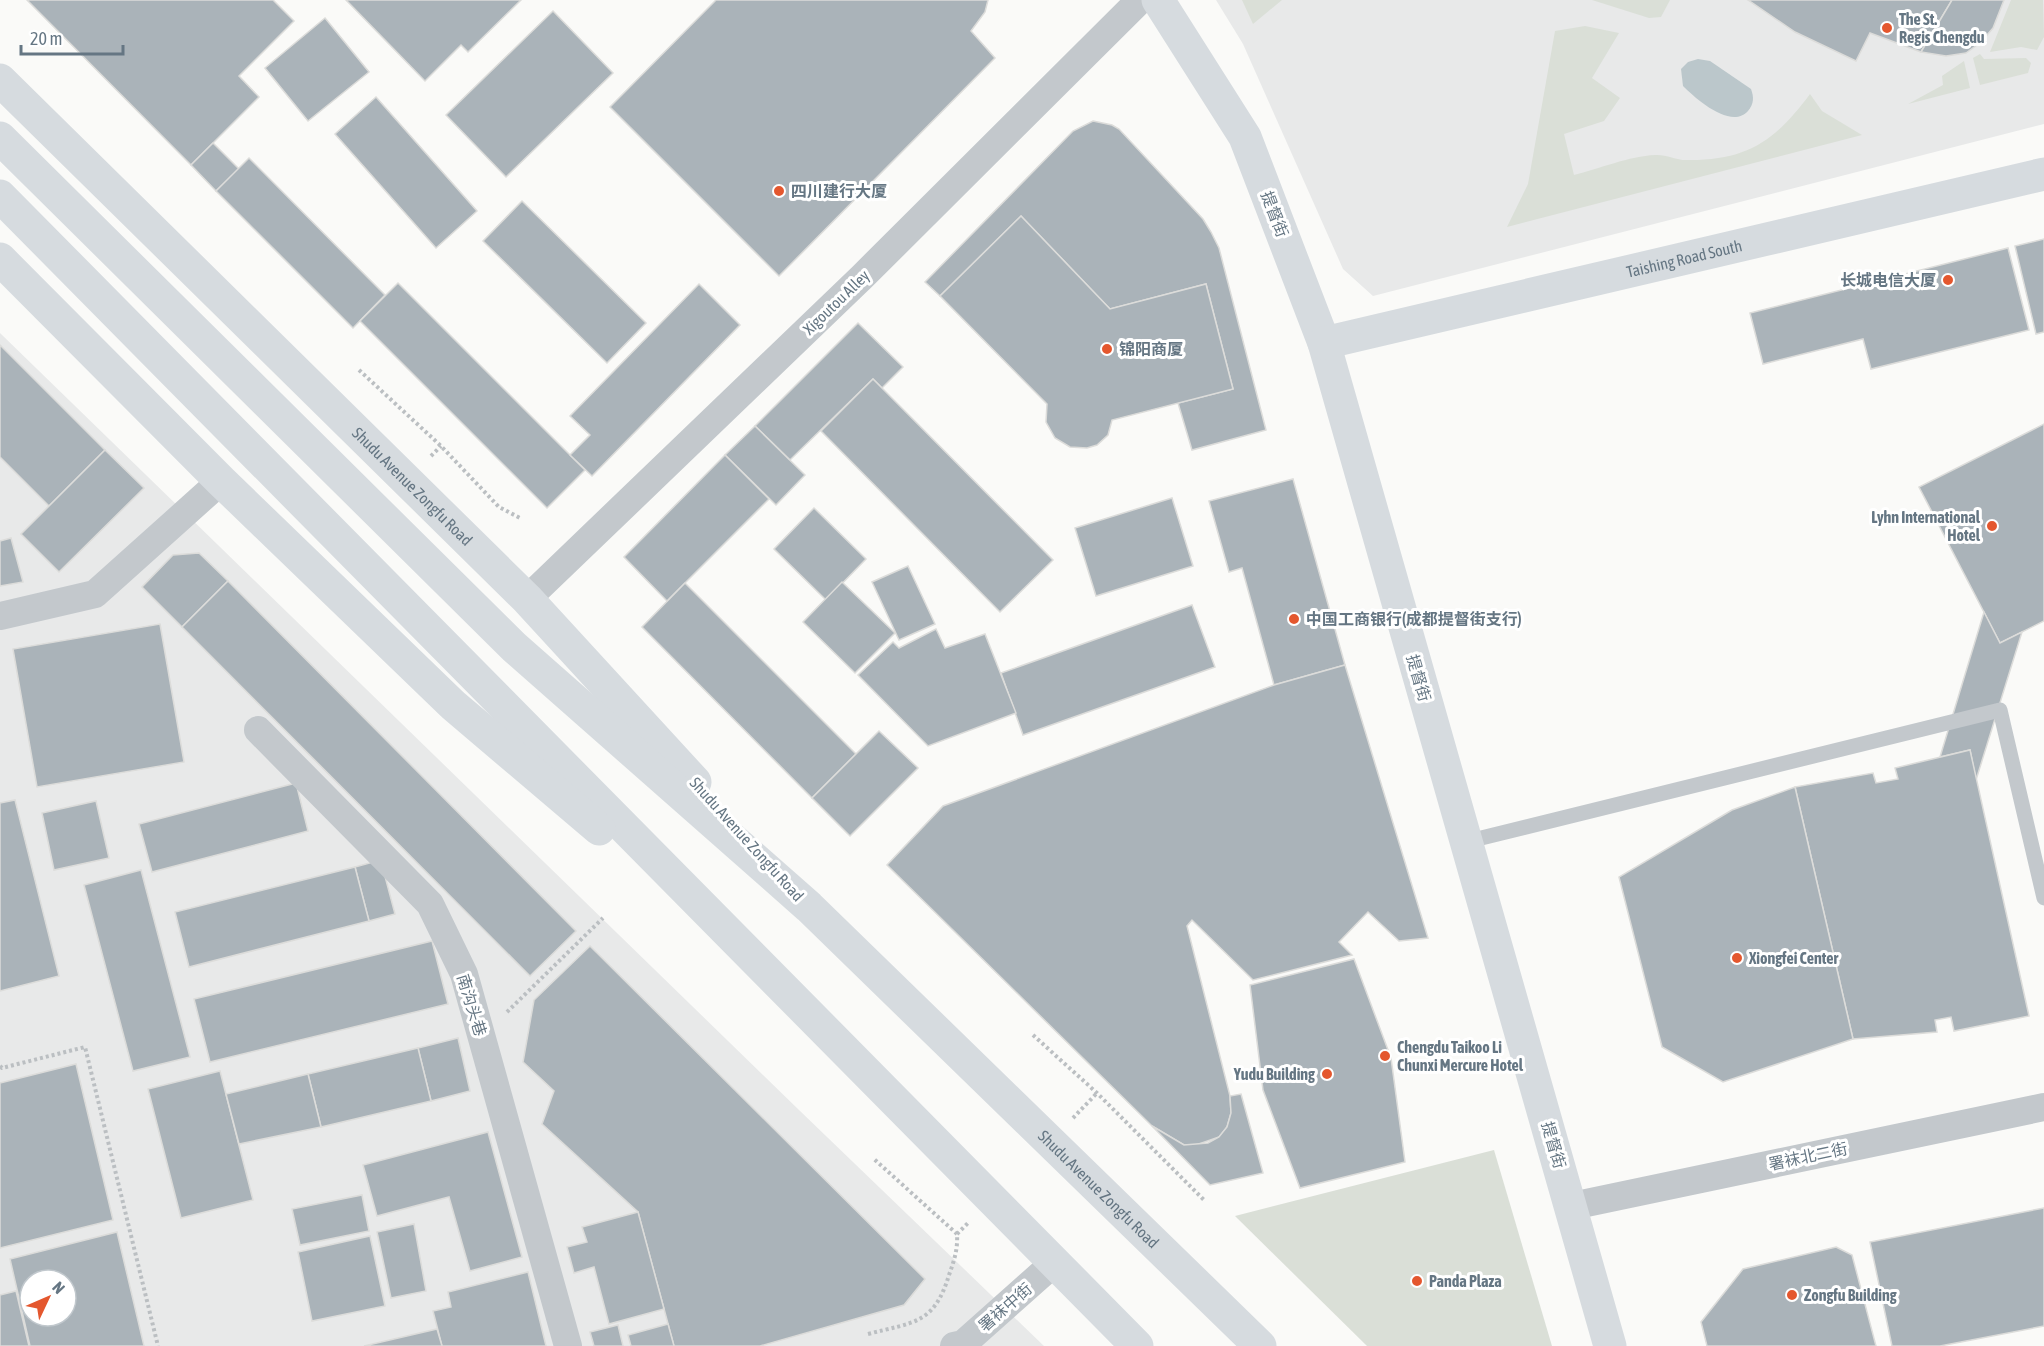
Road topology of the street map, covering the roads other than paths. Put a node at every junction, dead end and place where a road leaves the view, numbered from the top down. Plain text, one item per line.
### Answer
1 (1140, 0) edge
2 (1158, 0) edge
3 (1, 82) edge
4 (0, 138) edge
5 (2044, 174) edge
6 (0, 196) edge
7 (0, 259) edge
8 (1324, 343) junction
9 (221, 481) junction
10 (527, 599) junction
11 (0, 616) edge
12 (258, 730) dead end
13 (1465, 842) junction
14 (2044, 898) edge
15 (809, 907) junction
16 (748, 957) junction
17 (2044, 1107) edge
18 (1572, 1206) junction
19 (1054, 1263) junction
20 (568, 1346) edge
21 (954, 1346) edge
22 (1137, 1346) edge
23 (1260, 1346) edge
24 (1610, 1346) edge

1 - 10 street, Xigoutou Alley
2 - 8 main road, 提督街
3 - 10 main road, Shudu Avenue Zongfu Road
4 - 15 main road, Shudu Avenue Zongfu Road
5 - 8 main road, Taishing Road South
6 - 16 main road
7 - 9 main road
8 - 13 main road, 提督街
9 - 11 street
9 - 16 main road
10 - 15 main road, Shudu Avenue Zongfu Road
12 - 20 street, 南沟头巷
13 - 14 lane
13 - 18 main road, 提督街
15 - 23 main road, Shudu Avenue Zongfu Road
16 - 19 main road
17 - 18 street, 署袜北二街
18 - 24 main road, 提督街
19 - 21 street, 署袜中街
19 - 22 main road

